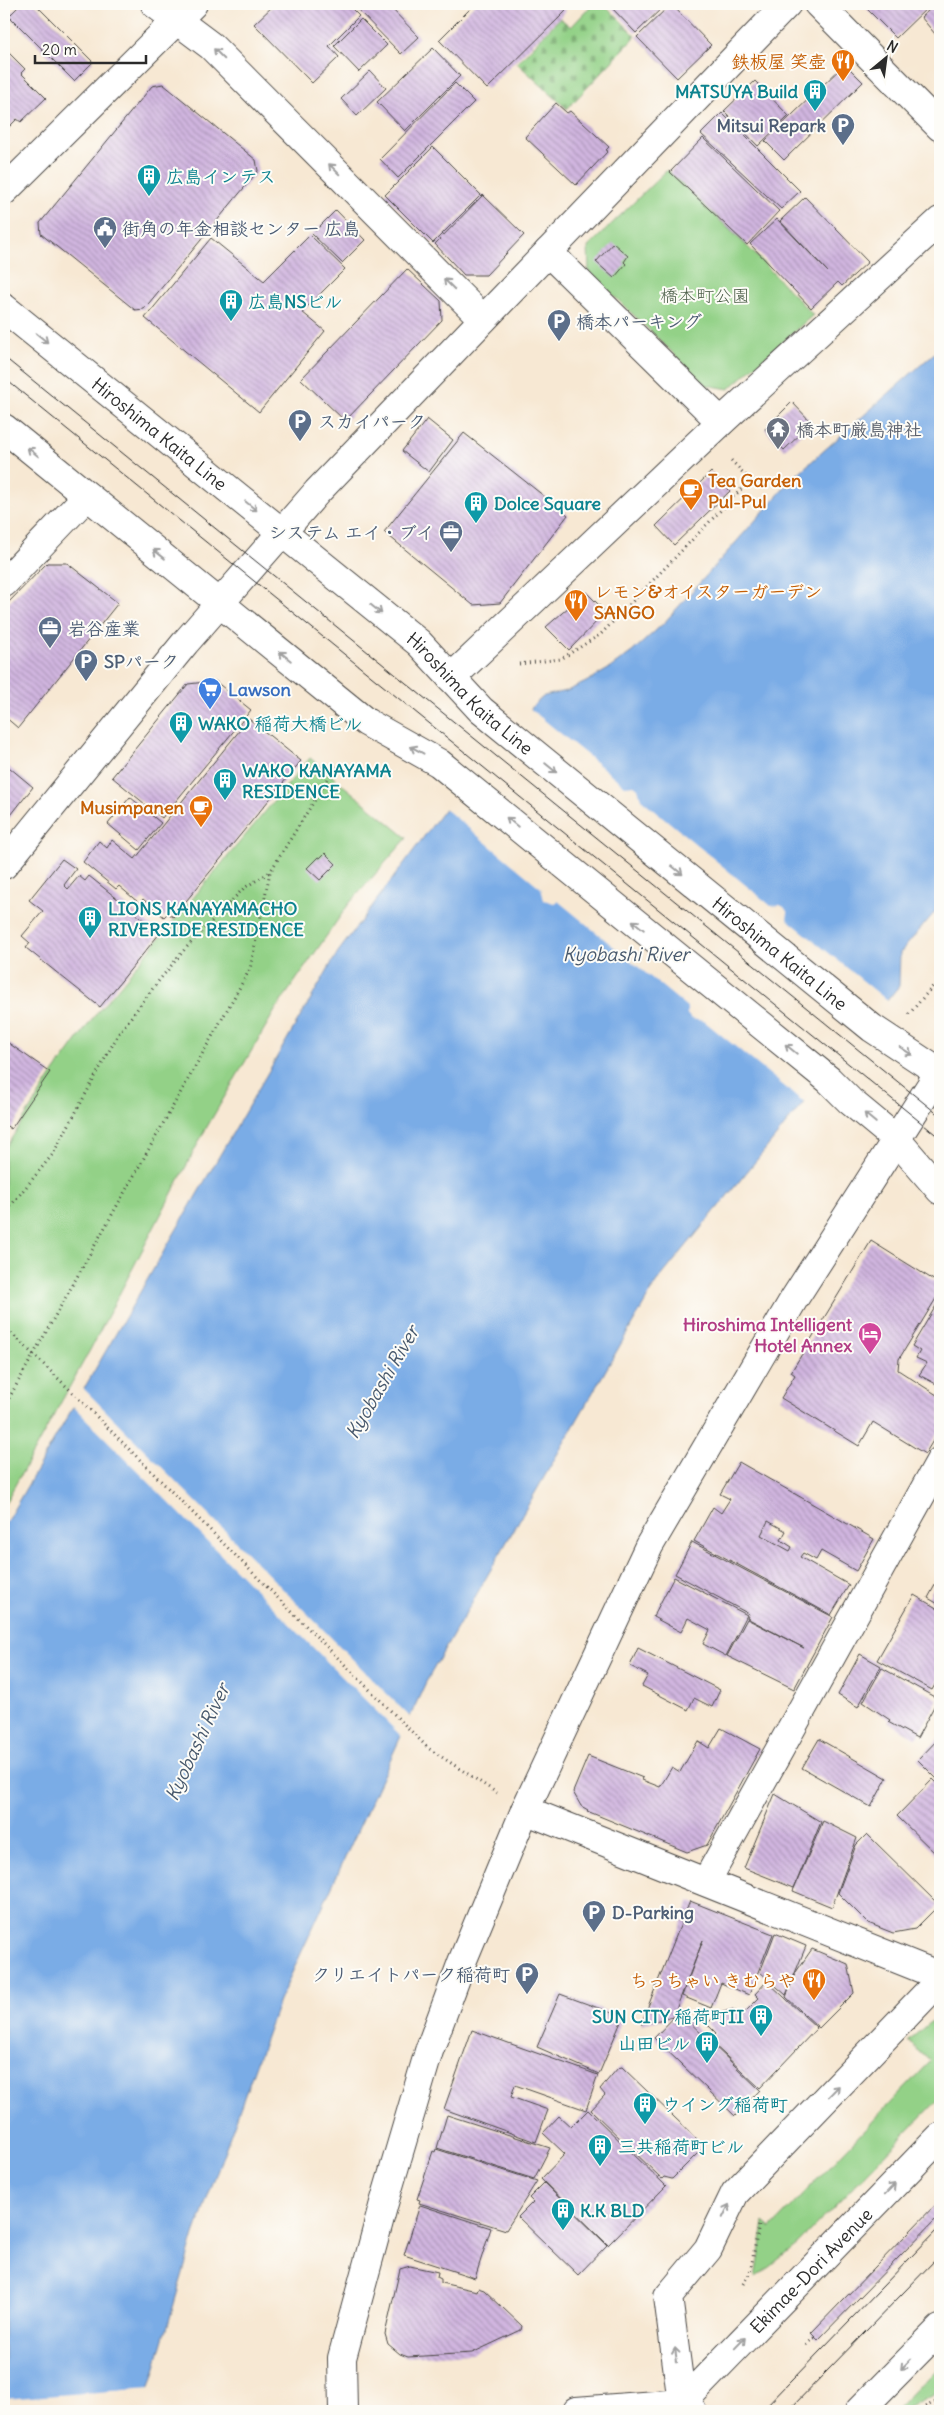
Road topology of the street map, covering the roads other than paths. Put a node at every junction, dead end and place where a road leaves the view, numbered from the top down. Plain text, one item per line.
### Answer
1 (155, 4) edge
2 (787, 4) edge
3 (818, 4) edge
4 (186, 12) edge
5 (940, 127) edge
6 (4, 191) edge
7 (940, 221) edge
8 (548, 252) junction
9 (4, 308) edge
10 (483, 319) junction
11 (722, 422) junction
12 (4, 428) edge
13 (87, 496) junction
14 (283, 531) junction
15 (4, 583) edge
16 (221, 603) junction
17 (451, 678) junction
18 (4, 865) edge
19 (940, 1072) edge
20 (896, 1139) junction
21 (940, 1190) edge
22 (940, 1461) edge
23 (525, 1810) junction
24 (706, 1882) junction
25 (940, 1978) edge
26 (940, 2137) edge
27 (940, 2329) edge
28 (686, 2408) edge
29 (343, 2411) edge
30 (576, 2411) edge
31 (859, 2411) edge

1 - 4 street
2 - 8 street
3 - 5 street
4 - 6 street
10 -> 4 street
7 - 11 street
8 - 10 street
8 - 11 street
9 -> 14 street, Hiroshima Kaita Line
10 - 14 street
11 - 17 street
13 -> 12 street
13 - 15 street
16 -> 13 street
14 - 16 street
14 -> 17 street, Hiroshima Kaita Line
16 - 18 street
20 -> 16 street
17 -> 19 street, Hiroshima Kaita Line
19 - 20 street
20 - 21 street
20 - 23 street
22 - 24 street
23 - 24 street
23 - 29 street
24 - 25 street
28 -> 25 street
28 -> 26 street, Ekimae-Dori Avenue
27 -> 31 street
28 - 30 street

